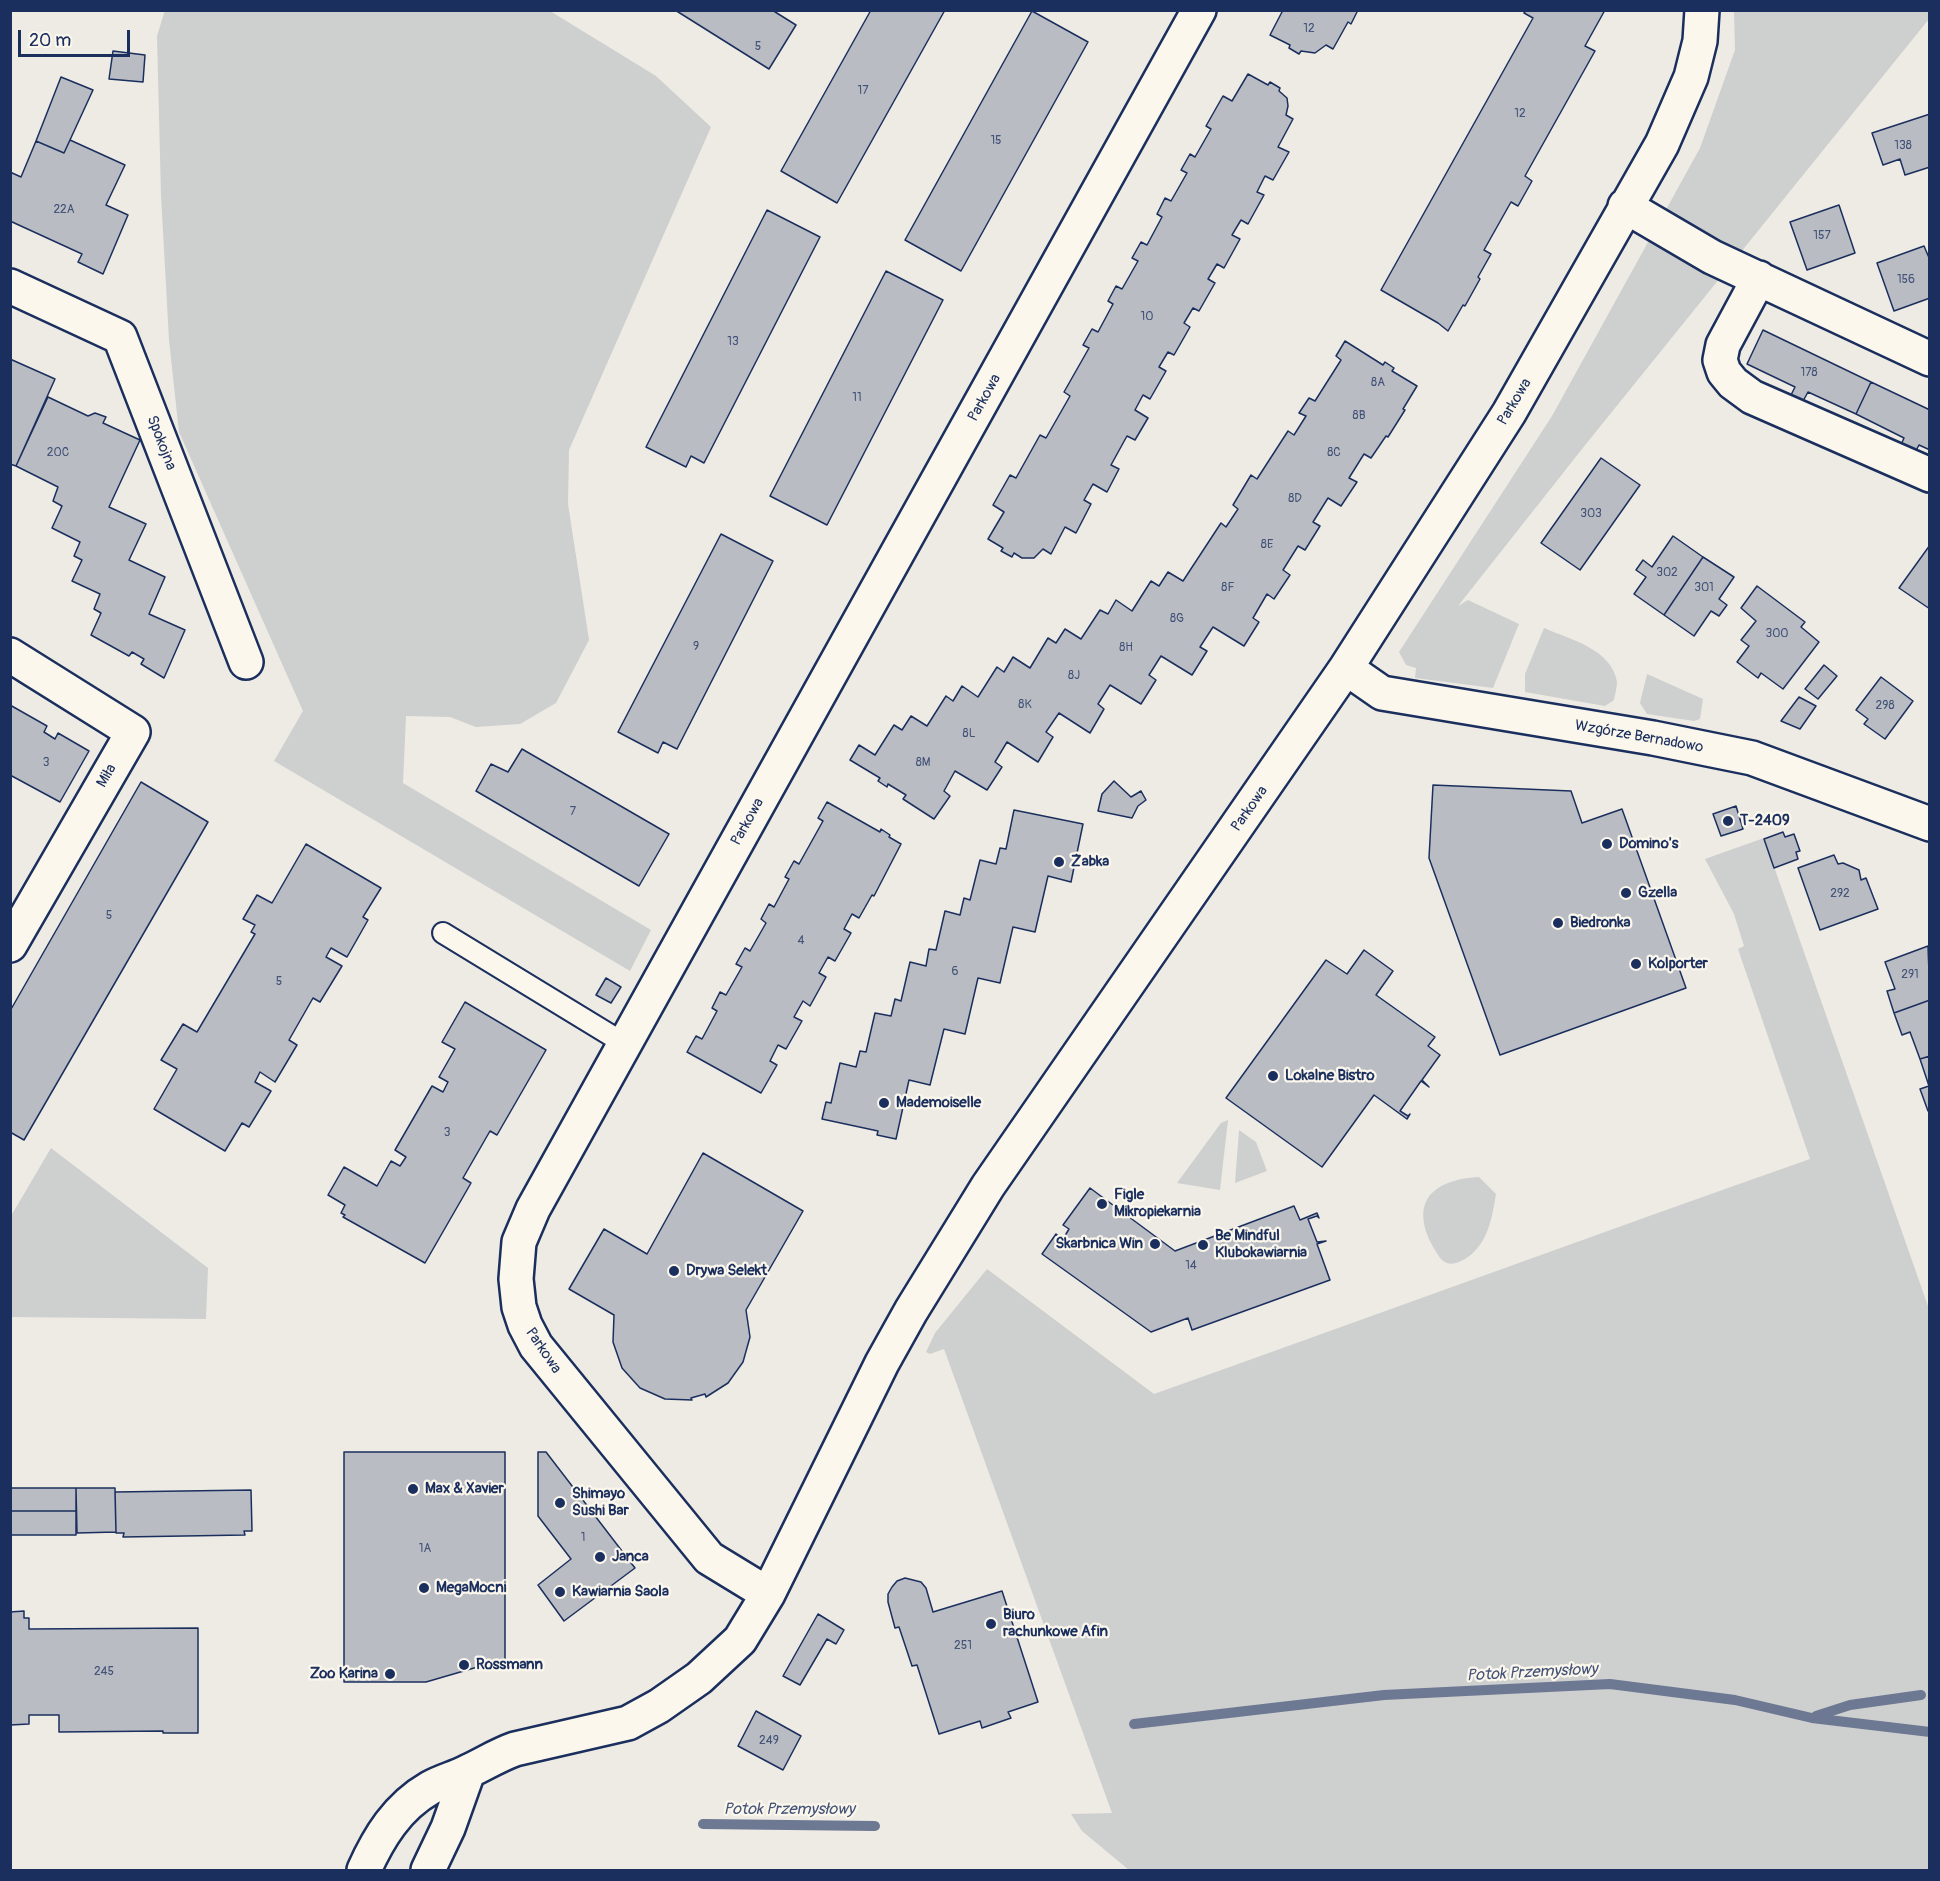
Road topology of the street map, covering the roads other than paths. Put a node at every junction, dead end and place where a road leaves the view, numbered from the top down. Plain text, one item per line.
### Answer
1 (1199, 10) edge
2 (1702, 10) edge
3 (1625, 206) junction
4 (1759, 278) junction
5 (10, 286) edge
6 (1929, 358) edge
7 (1929, 475) edge
8 (10, 655) edge
9 (246, 662) dead end
10 (1346, 668) junction
11 (1929, 824) edge
12 (443, 933) dead end
13 (10, 945) edge
14 (625, 1044) junction
15 (768, 1594) junction
16 (468, 1772) junction
17 (364, 1870) edge
18 (428, 1870) edge

1 - 14 street, Parkowa
2 - 3 street, Parkowa
3 - 4 street
3 - 10 street, Parkowa
4 - 6 street
4 - 7 street
5 - 9 street, Spokojna
8 - 13 street, Miła
10 - 11 street, Wzgórze Bernadowo
10 - 15 street, Parkowa
12 - 14 lane
14 - 15 street, Parkowa
15 - 16 street, Parkowa
16 - 17 street, Parkowa
16 - 18 street

